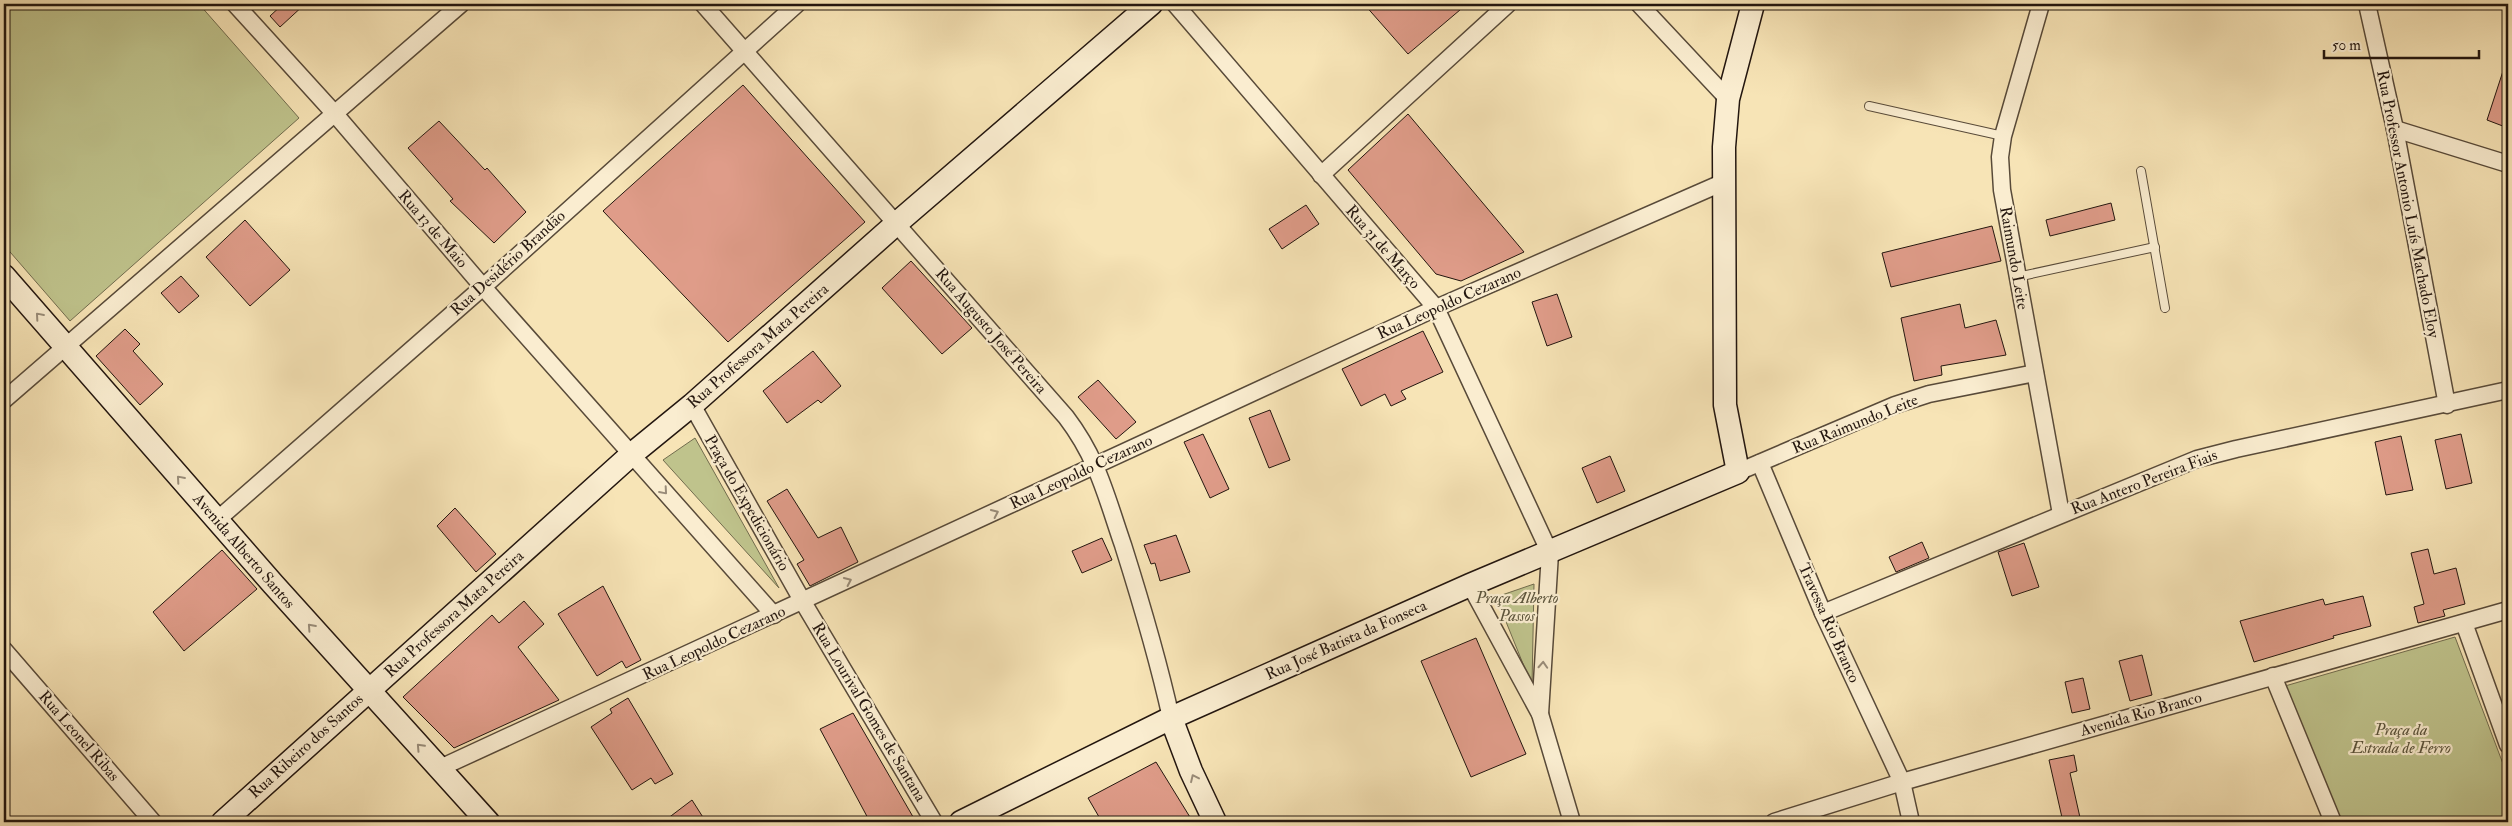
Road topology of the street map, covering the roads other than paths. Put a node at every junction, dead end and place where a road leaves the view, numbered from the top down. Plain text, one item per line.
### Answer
1 (235, 4) edge
2 (461, 4) edge
3 (703, 4) edge
4 (797, 4) edge
5 (1150, 4) edge
6 (1174, 4) edge
7 (1508, 4) edge
8 (1639, 4) edge
9 (1753, 4) edge
10 (2041, 4) edge
11 (2367, 4) edge
12 (744, 50) junction
13 (1728, 98) junction
14 (1869, 106) dead end
15 (335, 114) junction
16 (2395, 129) junction
17 (2003, 136) junction
18 (2508, 164) edge
19 (2141, 170) dead end
20 (1321, 175) junction
21 (1724, 182) junction
22 (896, 223) junction
23 (2155, 247) junction
24 (4, 276) edge
25 (2017, 277) junction
26 (483, 287) junction
27 (1436, 308) junction
28 (2165, 308) dead end
29 (66, 346) junction
30 (2035, 373) junction
31 (2508, 390) edge
32 (4, 400) edge
33 (692, 405) junction
34 (2447, 405) junction
35 (632, 454) junction
36 (1760, 463) junction
37 (1096, 465) junction
38 (1738, 472) junction
39 (2061, 514) junction
40 (217, 520) junction
41 (1550, 552) junction
42 (1470, 585) junction
43 (803, 602) junction
44 (2508, 610) edge
45 (1823, 612) junction
46 (774, 615) junction
47 (2464, 623) junction
48 (4, 650) edge
49 (2274, 676) junction
50 (368, 690) junction
51 (1540, 714) junction
52 (1171, 718) junction
53 (2508, 745) edge
54 (440, 768) junction
55 (1902, 782) junction
56 (154, 822) edge
57 (223, 822) edge
58 (488, 822) edge
59 (934, 822) edge
60 (961, 822) edge
61 (1215, 822) edge
62 (1572, 822) edge
63 (1774, 822) edge
64 (1911, 822) edge
65 (2333, 822) edge

1 - 15 street, Rua 13 de Maio
2 - 15 street
3 - 12 street, Rua Augusto José Pereira
4 - 12 street, Rua Desidério Brandão
5 - 22 street, Rua Professora Mata Pereira
6 - 20 street, Rua 31 de Março
7 - 20 street
8 - 13 street
9 - 13 street
10 - 17 street, Raimundo Leite
11 - 16 street, Rua Professor Antonio Luís Machado Eloy
12 - 22 street, Rua Augusto José Pereira
12 - 26 street, Rua Desidério Brandão
13 - 21 street
14 - 17 lane
15 - 26 street, Rua 13 de Maio
15 - 29 street
16 - 18 street
16 - 34 street, Rua Professor Antonio Luís Machado Eloy
17 - 25 street, Raimundo Leite
19 - 23 lane
20 - 27 street, Rua 31 de Março
21 - 27 street, Rua Leopoldo Cezarano
21 - 38 street
22 - 33 street, Rua Professora Mata Pereira
22 - 37 street, Rua Augusto José Pereira
23 - 25 lane
23 - 28 lane
29 -> 24 street, Avenida Alberto Santos
25 - 30 street, Raimundo Leite
26 - 35 street, Rua 13 de Maio
26 - 40 street, Rua Desidério Brandão
27 - 37 street, Rua Leopoldo Cezarano
27 - 41 street, Rua 31 de Março
29 - 32 street
40 -> 29 street, Avenida Alberto Santos
30 - 36 street, Rua Raimundo Leite
30 - 39 street, Raimundo Leite
31 - 34 street, Rua Antero Pereira Fiais
33 - 35 street, Rua Professora Mata Pereira
33 - 43 street, Praça do Expedicionário
34 - 39 street, Rua Antero Pereira Fiais
35 -> 46 street
35 - 50 street, Rua Professora Mata Pereira
36 - 38 street, Rua Raimundo Leite
36 - 45 street, Travessa Rio Branco
43 -> 37 street, Rua Leopoldo Cezarano
37 - 52 street, Rua Augusto José Pereira
38 - 41 street, Rua José Batista da Fonseca
39 - 45 street, Rua Antero Pereira Fiais
50 -> 40 street, Avenida Alberto Santos
41 - 42 street, Rua José Batista da Fonseca
51 -> 41 street
42 - 51 street
42 - 52 street, Rua José Batista da Fonseca
43 - 46 street, Rua Leopoldo Cezarano
43 - 59 street, Rua Lourival Gomes de Santana
44 - 47 street, Avenida Rio Branco
45 - 55 street, Travessa Rio Branco
46 - 54 street, Rua Leopoldo Cezarano
47 - 49 street, Avenida Rio Branco
47 - 53 street
48 - 56 street, Rua Leonel Ribas
49 - 55 street, Avenida Rio Branco
49 - 65 street
54 -> 50 street, Avenida Alberto Santos
50 - 57 street, Rua Ribeiro dos Santos
51 - 62 street
52 - 60 street, Rua José Batista da Fonseca
61 -> 52 street
54 - 58 street, Avenida Alberto Santos
55 - 63 street, Avenida Rio Branco
55 - 64 street, Travessa Rio Branco

